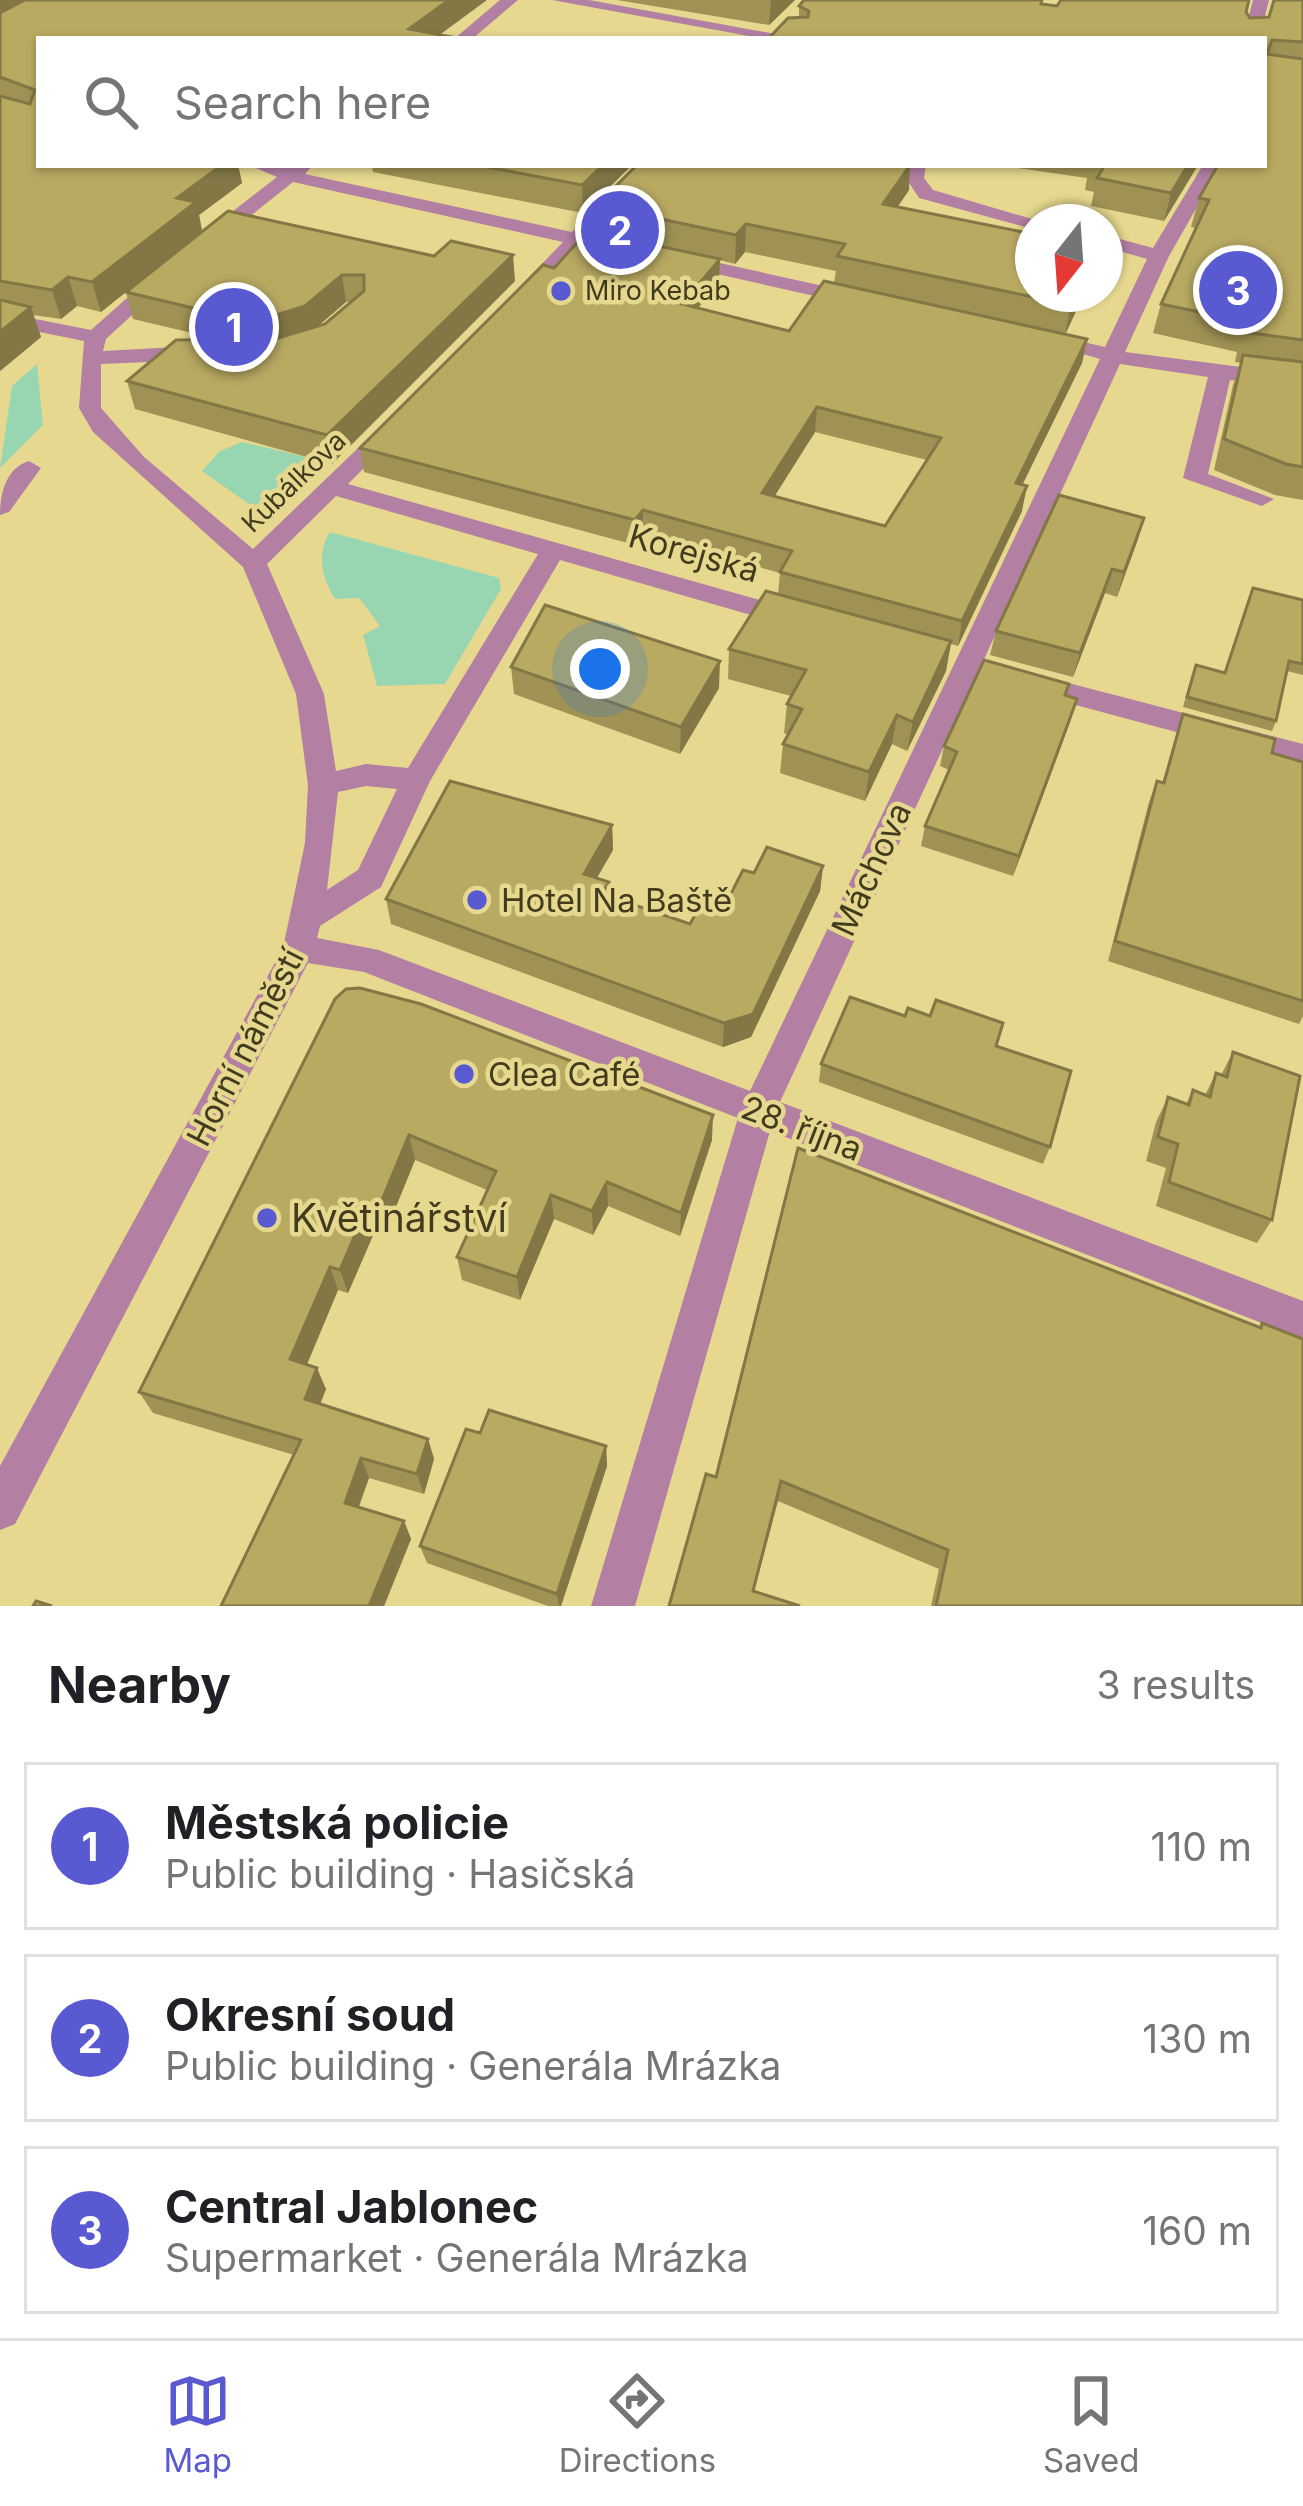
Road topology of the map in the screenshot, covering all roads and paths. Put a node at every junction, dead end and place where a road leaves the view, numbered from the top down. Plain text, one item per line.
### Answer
1 (510, 0) edge
2 (560, 0) edge
3 (1262, 0) edge
4 (796, 15) edge
5 (466, 36) edge
6 (762, 36) edge
7 (775, 36) edge
8 (1252, 36) edge
9 (646, 168) edge
10 (917, 168) edge
11 (1210, 168) edge
12 (297, 170) edge
13 (1015, 218) edge
14 (578, 238) junction
15 (1123, 247) edge
16 (1160, 256) junction
17 (880, 304) edge
18 (0, 318) edge
19 (496, 322) edge
20 (1020, 335) edge
21 (93, 348) junction
22 (221, 353) edge
23 (1113, 356) junction
24 (1220, 373) junction
25 (1303, 382) edge
26 (399, 422) edge
27 (29, 468) dead end
28 (334, 488) junction
29 (1262, 499) dead end
30 (0, 507) edge
31 (553, 551) junction
32 (254, 563) junction
33 (832, 628) edge
34 (976, 669) junction
35 (1303, 755) edge
36 (416, 780) junction
37 (323, 785) junction
38 (303, 934) junction
39 (758, 1111) junction
40 (1303, 1320) edge
41 (0, 1509) edge
42 (613, 1606) edge

1 - 5 street
2 - 6 street
3 - 8 street
4 - 7 street
9 - 14 street
10 - 13 street
11 - 16 street, Máchova
12 - 14 street
12 - 21 street
14 - 17 street
14 - 19 street
15 - 16 street
16 - 23 street, Máchova
18 - 21 street
20 - 23 street
21 - 22 street
21 - 32 street, Horní náměstí
23 - 24 street
23 - 34 street, Máchova
24 - 25 street
24 - 29 street
26 - 28 street, Kubálkova
27 - 30 street
28 - 31 street, Korejská
28 - 32 street, Kubálkova
31 - 33 street, Korejská
31 - 36 street
32 - 37 street, Horní náměstí
34 - 35 street
34 - 39 street, Máchova
36 - 37 street
36 - 38 street
37 - 38 street, Horní náměstí
38 - 39 street, 28. října
38 - 41 street, Horní náměstí
39 - 40 street, 28. října
39 - 42 street, Máchova

